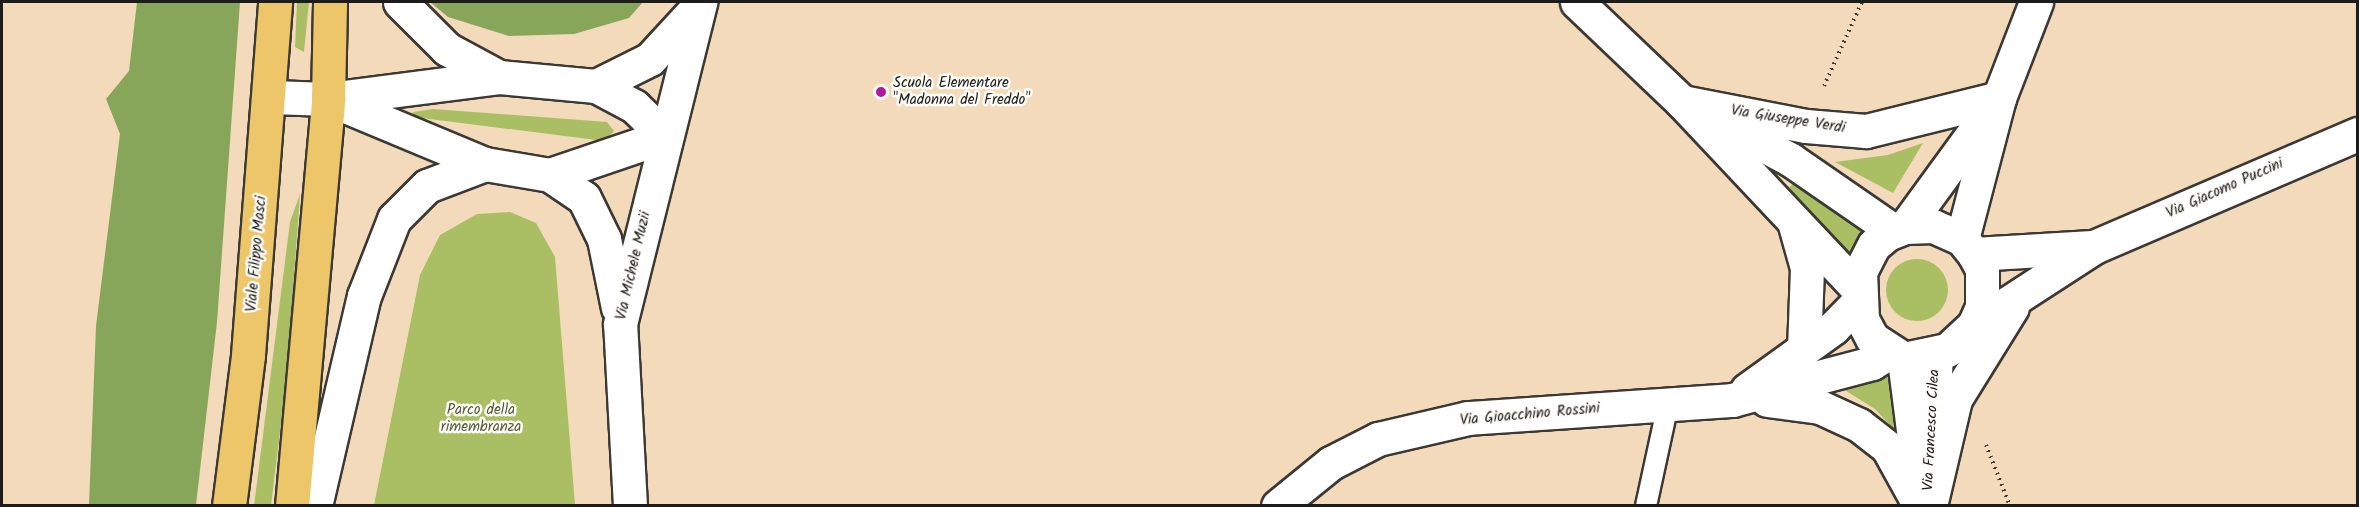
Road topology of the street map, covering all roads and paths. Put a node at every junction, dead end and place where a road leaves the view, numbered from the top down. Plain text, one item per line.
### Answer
1 (275, 2) edge
2 (330, 2) edge
3 (400, 2) edge
4 (1577, 2) edge
5 (1862, 2) edge
6 (2036, 2) edge
7 (700, 4) edge
8 (499, 77) junction
9 (596, 86) junction
10 (271, 97) junction
11 (1819, 98) dead end
12 (1999, 98) junction
13 (328, 99) junction
14 (1682, 102) junction
15 (2358, 134) edge
16 (665, 136) junction
17 (485, 164) junction
18 (550, 175) junction
19 (1793, 217) junction
20 (1899, 229) junction
21 (1968, 246) junction
22 (2094, 247) junction
23 (1857, 295) junction
24 (2019, 295) junction
25 (620, 324) junction
26 (1974, 324) junction
27 (1804, 349) junction
28 (1936, 354) junction
29 (1896, 356) junction
30 (1732, 400) junction
31 (1668, 404) junction
32 (1287, 502) edge
33 (229, 506) edge
34 (292, 506) edge
35 (315, 506) edge
36 (630, 506) edge
37 (1646, 506) edge
38 (1920, 506) edge
39 (1927, 506) edge

1 - 10 main road, Viale Filippo Masci
2 - 13 main road
3 - 8 street
4 - 14 street, Via Giuseppe Verdi
5 - 11 path
6 - 12 street
7 - 9 street
7 - 16 street, Via Michele Muzii
8 - 9 street
8 - 13 street
9 - 16 street
10 - 13 street
10 - 33 main road, Viale Filippo Masci
12 - 14 street, Via Giuseppe Verdi
12 - 20 street
12 - 21 street
13 - 17 street
13 - 34 main road
14 - 19 street, Via Giuseppe Verdi
14 - 20 street, Via Giuseppe Verdi
15 - 22 street, Via Giacomo Puccini
16 - 18 street
16 - 25 street, Via Michele Muzii
17 - 18 street
17 - 35 street
18 - 25 street
19 - 23 street, Via Giuseppe Verdi
19 - 27 street, Via Giuseppe Verdi
20 - 21 street
20 - 23 street
21 - 22 street, Via Giacomo Puccini
21 - 26 street
22 - 24 street, Via Giacomo Puccini
23 - 27 street
23 - 29 street
24 - 26 street, Via Giacomo Puccini
24 - 39 street, Via Francesco Cilea
25 - 36 street, Via Michele Muzii
26 - 28 street
27 - 30 street
28 - 29 street
28 - 39 street, Via Francesco Cilea
29 - 30 street, Via Gioacchino Rossini
29 - 39 street, Via Francesco Cilea
30 - 31 street, Via Gioacchino Rossini
30 - 38 street, Via Francesco Cilea
31 - 32 street, Via Gioacchino Rossini
31 - 37 lane

